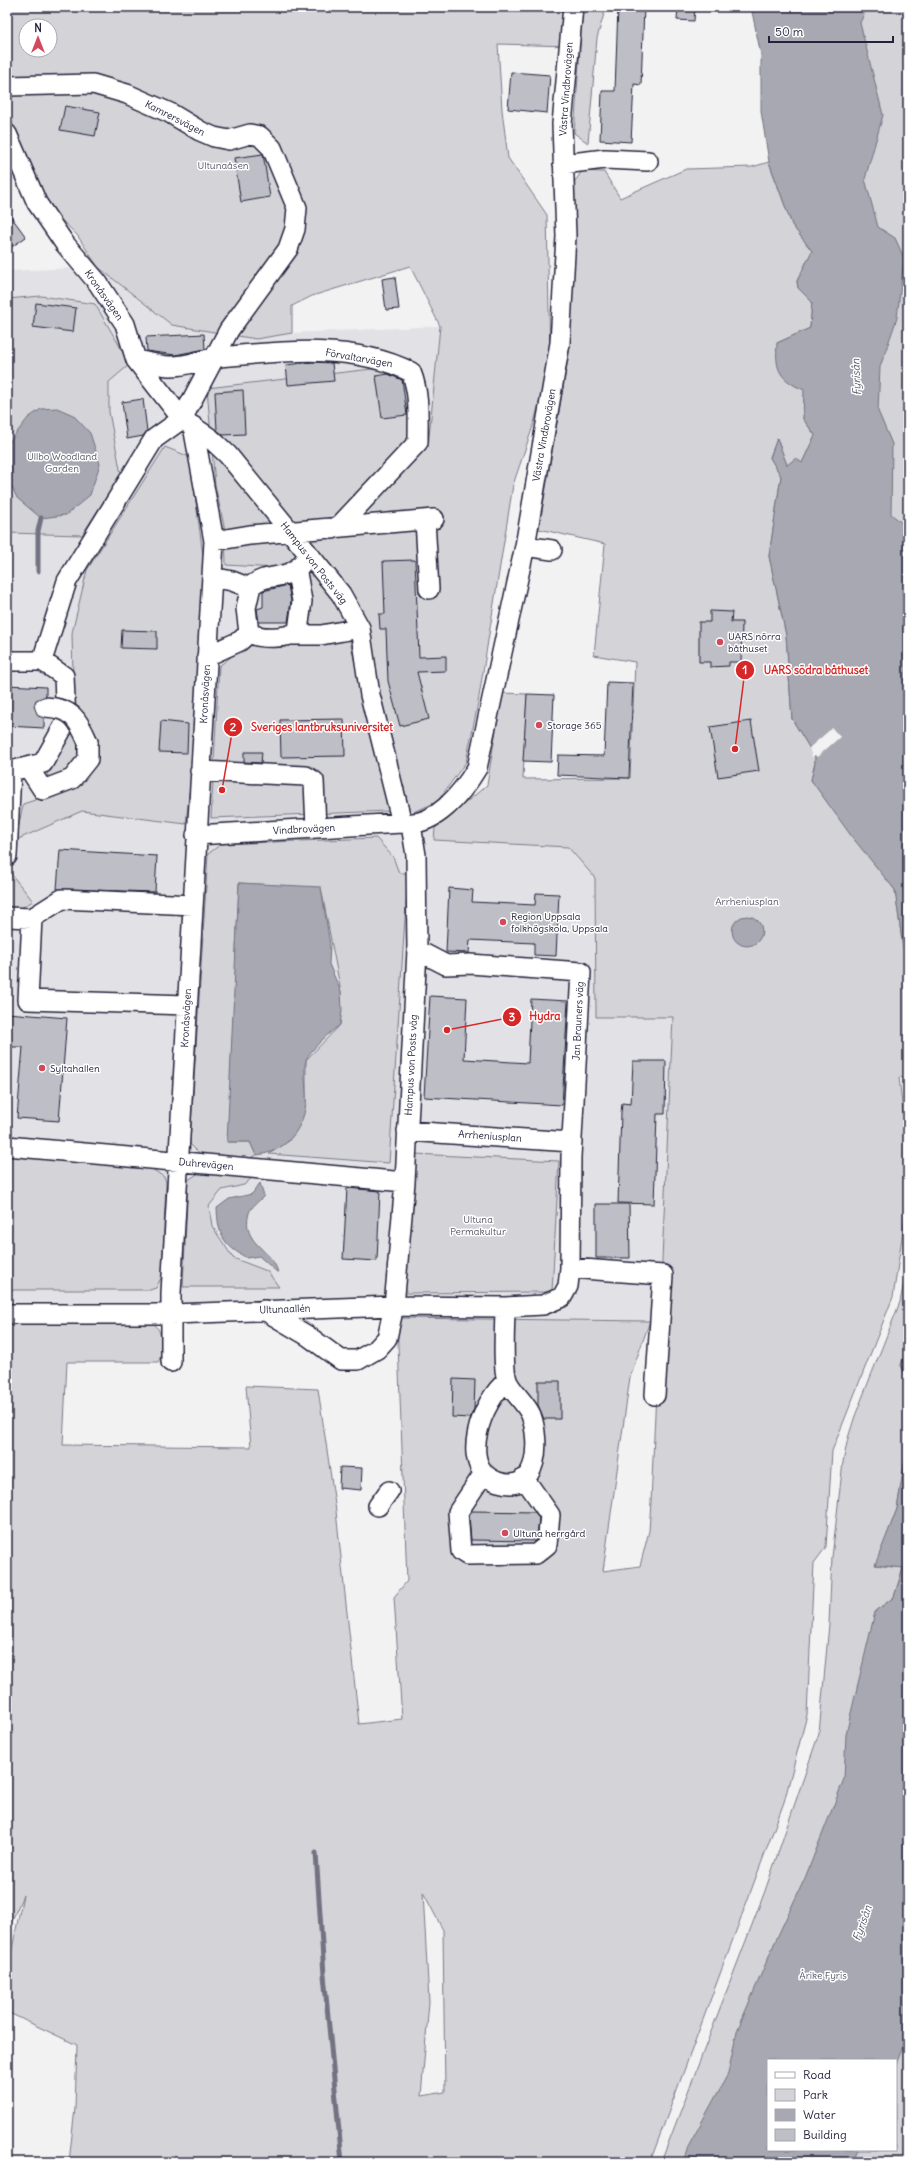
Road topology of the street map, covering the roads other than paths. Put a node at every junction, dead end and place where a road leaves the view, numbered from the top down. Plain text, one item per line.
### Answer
1 (573, 7) edge
2 (7, 86) edge
3 (7, 134) edge
4 (648, 161) dead end
5 (563, 164) junction
6 (214, 358) junction
7 (136, 360) junction
8 (187, 422) junction
9 (332, 530) junction
10 (290, 533) junction
11 (214, 540) junction
12 (525, 546) junction
13 (552, 550) dead end
14 (303, 562) junction
15 (212, 577) junction
16 (250, 588) junction
17 (429, 589) dead end
18 (360, 628) junction
19 (249, 633) junction
20 (292, 635) junction
21 (207, 656) junction
22 (7, 661) edge
23 (42, 661) junction
24 (45, 707) dead end
25 (28, 767) junction
26 (200, 771) junction
27 (406, 824) junction
28 (316, 828) junction
29 (196, 835) junction
30 (7, 856) edge
31 (192, 905) junction
32 (7, 917) edge
33 (32, 918) junction
34 (417, 950) junction
35 (187, 1004) junction
36 (407, 1131) junction
37 (572, 1142) junction
38 (7, 1146) edge
39 (178, 1161) junction
40 (404, 1182) junction
41 (570, 1268) junction
42 (394, 1306) junction
43 (505, 1307) junction
44 (264, 1310) junction
45 (7, 1314) edge
46 (172, 1314) junction
47 (171, 1362) dead end
48 (507, 1381) junction
49 (654, 1395) dead end
50 (484, 1473) junction
51 (524, 1478) junction

1 - 5 street, Västra Vindbrovägen
2 - 6 street, Kamrersvägen
3 - 7 street, Kronåsvägen
4 - 5 street
5 - 12 street, Västra Vindbrovägen
6 - 7 street, Förvaltarvägen
6 - 8 street, Kamrersvägen
6 - 9 street, Förvaltarvägen
7 - 8 street, Kronåsvägen
8 - 10 street, Hampus von Posts väg
8 - 11 street, Kronåsvägen
8 - 23 street
9 - 10 street
9 - 17 street
10 - 11 street
10 - 14 street, Hampus von Posts väg
11 - 15 street, Kronåsvägen
12 - 13 street
12 - 27 street, Västra Vindbrovägen
14 - 16 street
14 - 18 street, Hampus von Posts väg
14 - 20 street
15 - 16 street
15 - 21 street, Kronåsvägen
16 - 19 street
18 - 20 street
18 - 27 street, Hampus von Posts väg
19 - 20 street
19 - 21 street
21 - 26 street, Kronåsvägen
22 - 23 street
23 - 25 street
24 - 25 street, bridge
25 - 30 street
26 - 28 street
26 - 29 street, Kronåsvägen
27 - 28 street, Vindbrovägen
27 - 34 street, Hampus von Posts väg
28 - 29 street, Vindbrovägen
29 - 31 street, Kronåsvägen
31 - 33 street
31 - 35 street, Kronåsvägen
32 - 33 street
33 - 35 street
34 - 36 street, Hampus von Posts väg
34 - 37 street, Jan Brauners väg
35 - 39 street, Kronåsvägen
36 - 37 street, Arrheniusplan
36 - 40 street, Hampus von Posts väg
37 - 41 street
38 - 39 street, Duhrevägen
39 - 40 street, Duhrevägen
39 - 46 street, Kronåsvägen
40 - 42 street, Hampus von Posts väg
41 - 43 street, Ultunaallén
41 - 49 street
42 - 43 street, Ultunaallén
42 - 44 street, Ultunaallén
42 - 44 street, Hampus von Posts väg
43 - 48 street
44 - 46 street, Ultunaallén
45 - 46 street, Ultunaallén
46 - 47 street, Kronåsvägen
48 - 50 street
48 - 51 street
50 - 51 street
50 - 51 street

